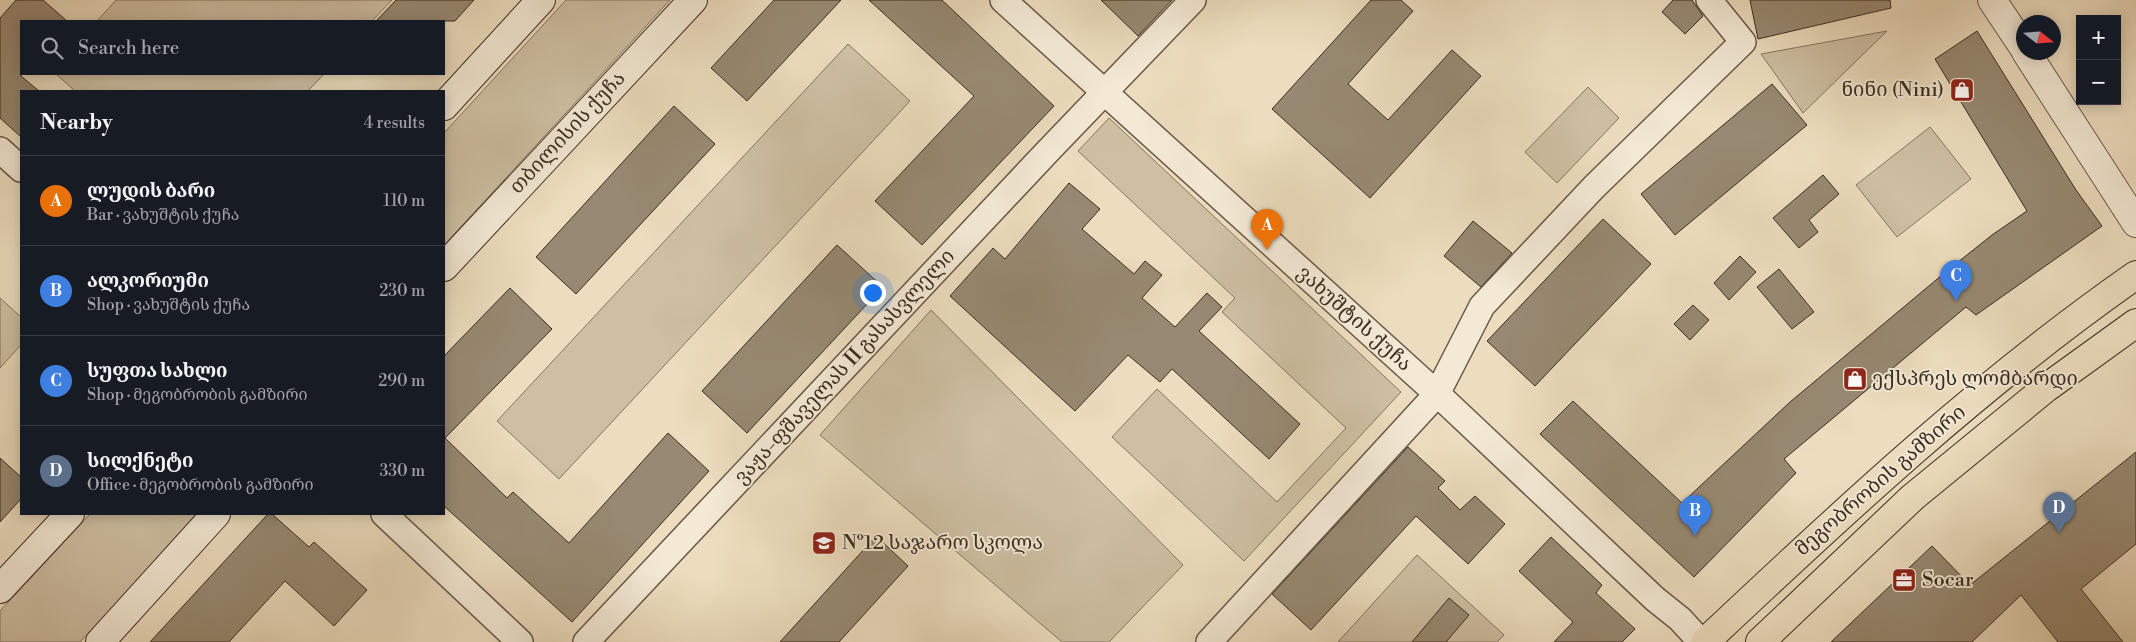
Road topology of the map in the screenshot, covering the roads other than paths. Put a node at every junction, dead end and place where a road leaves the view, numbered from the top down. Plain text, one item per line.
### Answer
1 (541, 0) edge
2 (693, 0) edge
3 (1003, 0) edge
4 (1193, 0) edge
5 (1709, 0) edge
6 (1992, 0) edge
7 (2016, 36) edge
8 (2031, 60) edge
9 (1104, 93) junction
10 (445, 105) edge
11 (0, 150) edge
12 (20, 169) edge
13 (2136, 223) edge
14 (445, 266) edge
15 (2136, 275) edge
16 (2136, 323) edge
17 (1437, 394) junction
18 (69, 515) edge
19 (215, 515) edge
20 (385, 515) edge
21 (0, 589) edge
22 (100, 642) edge
23 (520, 642) edge
24 (586, 642) edge
25 (1209, 642) edge
26 (1701, 642) edge
27 (1705, 642) edge
28 (1760, 642) edge

1 - 10 main road
2 - 14 main road, თბილისის ქუჩა
3 - 9 street, ვახუშტის ქუჩა
4 - 9 street, ვაჟა-ფშაველას II გასასვლელი
5 - 17 street
6 - 7 main road
8 - 13 main road
9 - 17 street, ვახუშტის ქუჩა
9 - 24 street, ვაჟა-ფშაველას II გასასვლელი
11 - 12 street
15 - 27 main road, მეგობრობის გამზირი
16 - 28 main road, მეგობრობის გამზირი
17 - 25 street
17 - 26 street, ვახუშტის ქუჩა
18 - 21 main road
19 - 22 main road
20 - 23 street

